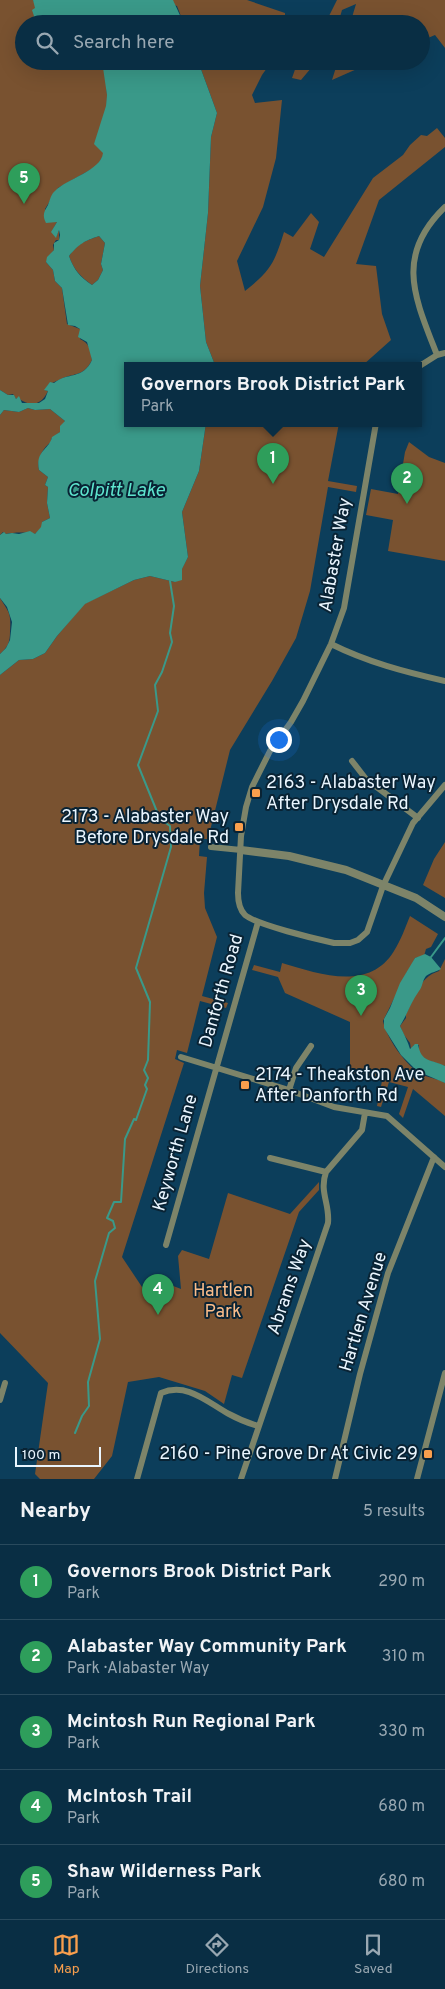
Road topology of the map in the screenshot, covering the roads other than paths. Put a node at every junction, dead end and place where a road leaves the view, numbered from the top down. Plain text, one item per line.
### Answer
1 (445, 207) edge
2 (445, 353) edge
3 (437, 355) junction
4 (422, 364) edge
5 (375, 427) edge
6 (330, 644) junction
7 (445, 681) edge
8 (352, 761) dead end
9 (445, 785) edge
10 (418, 818) junction
11 (211, 848) dead end
12 (241, 850) junction
13 (383, 886) junction
14 (442, 915) edge
15 (258, 922) junction
16 (311, 1046) dead end
17 (181, 1057) dead end
18 (215, 1068) junction
19 (289, 1090) junction
20 (366, 1113) junction
21 (434, 1157) junction
22 (270, 1158) dead end
23 (445, 1167) edge
24 (326, 1172) junction
25 (166, 1245) dead end
26 (445, 1373) edge
27 (5, 1383) dead end
28 (0, 1400) edge
29 (258, 1426) junction
30 (138, 1479) edge
31 (241, 1479) edge
32 (335, 1479) edge
33 (417, 1479) edge

1 - 3 street
2 - 3 street
3 - 4 street
5 - 6 street, Alabaster Way
6 - 7 street
6 - 12 street, Alabaster Way
8 - 10 street
9 - 10 street
10 - 13 street
11 - 12 street
12 - 13 street
12 - 15 street, Alabaster Way
13 - 14 street
13 - 15 street
15 - 18 street, Danforth Road
16 - 19 street
17 - 18 street
18 - 19 street
18 - 25 street, Keyworth Lane
19 - 20 street
20 - 21 street
20 - 24 street
21 - 23 street
21 - 32 street, Hartlen Avenue
22 - 24 street
24 - 29 street, Abrams Way
26 - 33 street
27 - 28 street
29 - 30 street
29 - 31 street, Abrams Way

